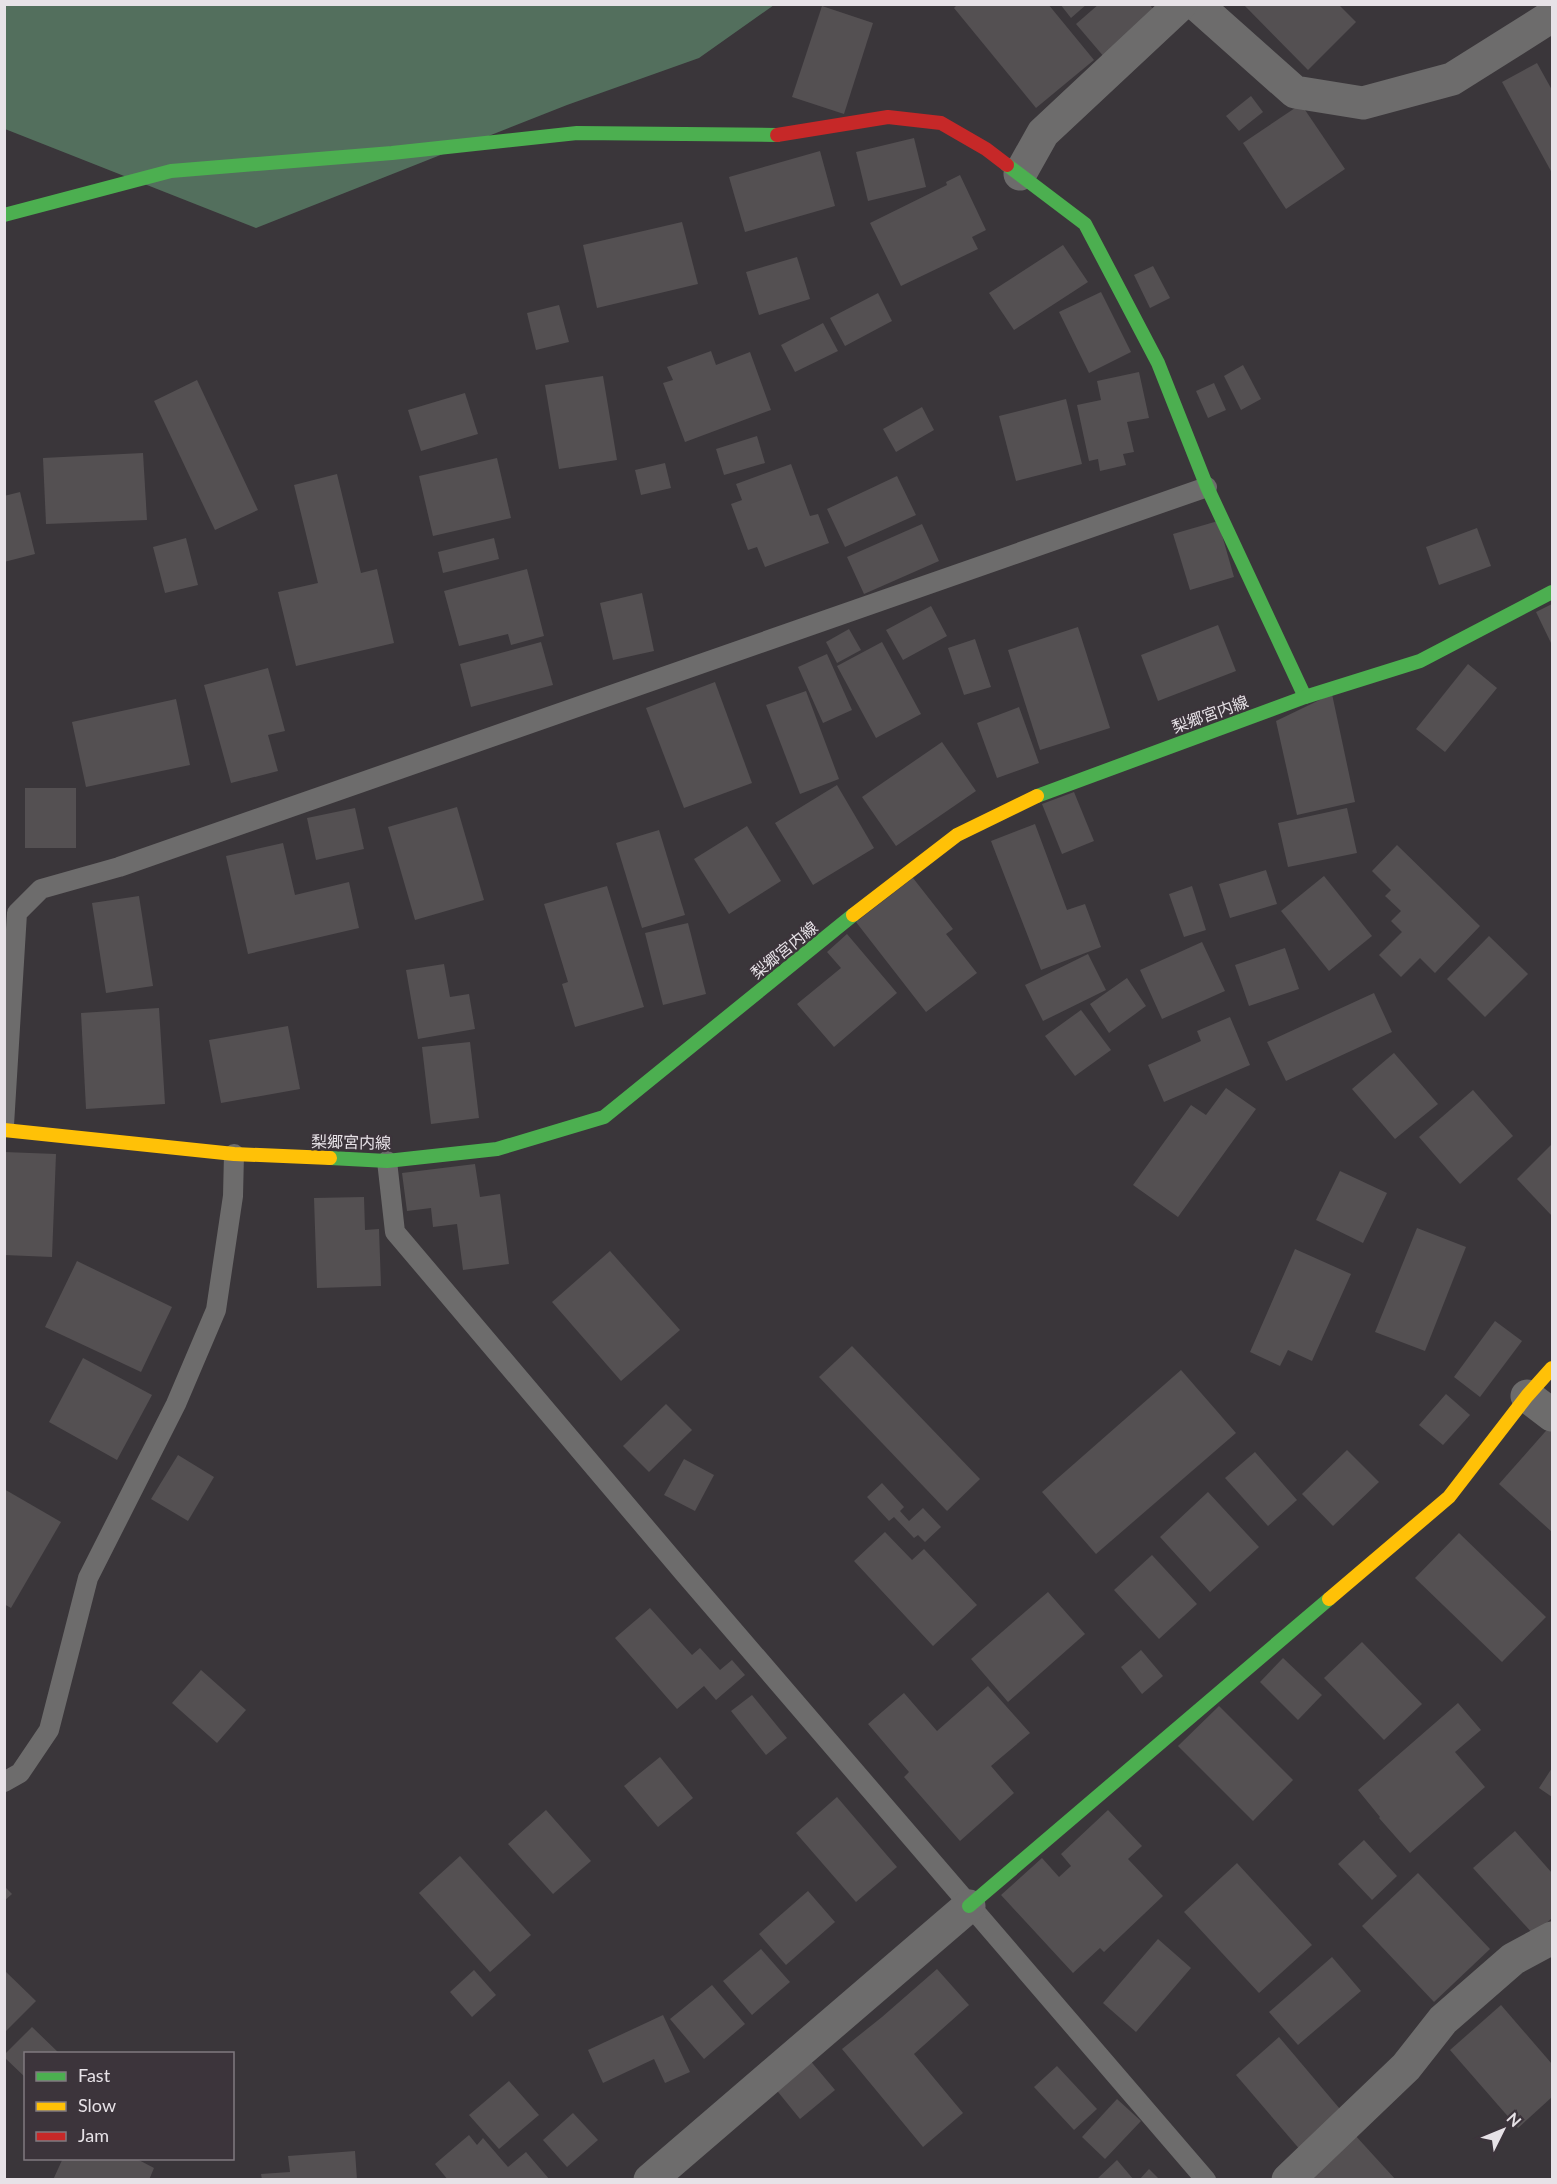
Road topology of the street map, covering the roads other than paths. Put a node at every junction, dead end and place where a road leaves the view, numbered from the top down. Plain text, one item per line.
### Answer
1 (1181, 4) edge
2 (1196, 4) edge
3 (1552, 16) edge
4 (1020, 174) junction
5 (4, 215) edge
6 (1207, 487) junction
7 (1552, 592) edge
8 (1305, 697) junction
9 (4, 1125) edge
10 (4, 1130) edge
11 (234, 1154) junction
12 (387, 1161) junction
13 (1552, 1368) edge
14 (1527, 1396) junction
15 (1552, 1415) edge
16 (4, 1782) edge
17 (969, 1906) junction
18 (1552, 1938) edge
19 (650, 2180) edge
20 (1206, 2180) edge
21 (1288, 2180) edge

1 - 4 street
2 - 3 street
4 - 5 street
4 - 6 street
6 - 8 street
6 - 9 lane
7 - 8 street, 梨郷宮内線
8 - 12 street, 梨郷宮内線
10 - 11 street, 梨郷宮内線
11 - 12 street, 梨郷宮内線
11 - 16 lane
12 - 17 lane
13 - 14 street
14 - 15 street
14 - 17 street
17 - 19 street
17 - 20 lane
18 - 21 street

